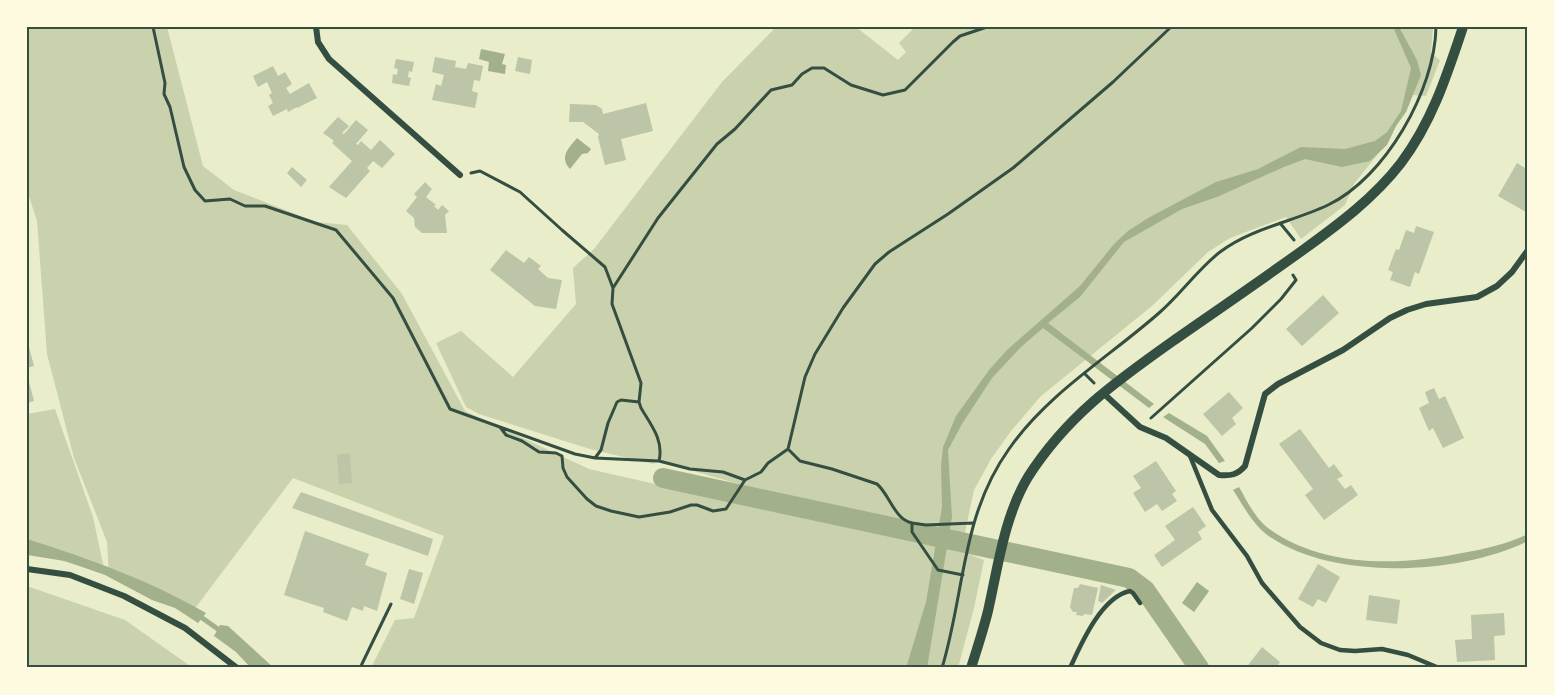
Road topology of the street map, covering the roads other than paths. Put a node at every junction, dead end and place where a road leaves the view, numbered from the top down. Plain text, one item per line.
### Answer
1 (315, 27) edge
2 (1463, 27) edge
3 (460, 175) road end
4 (1528, 250) edge
5 (1102, 393) junction
6 (1188, 452) junction
7 (27, 569) edge
8 (1140, 603) dead end
9 (237, 668) edge
10 (971, 668) edge
11 (1070, 668) edge
12 (1439, 668) edge

1 - 3 street
2 - 5 street
4 - 6 street
5 - 6 street
5 - 10 street
6 - 12 lane
7 - 9 street
8 - 11 lane

